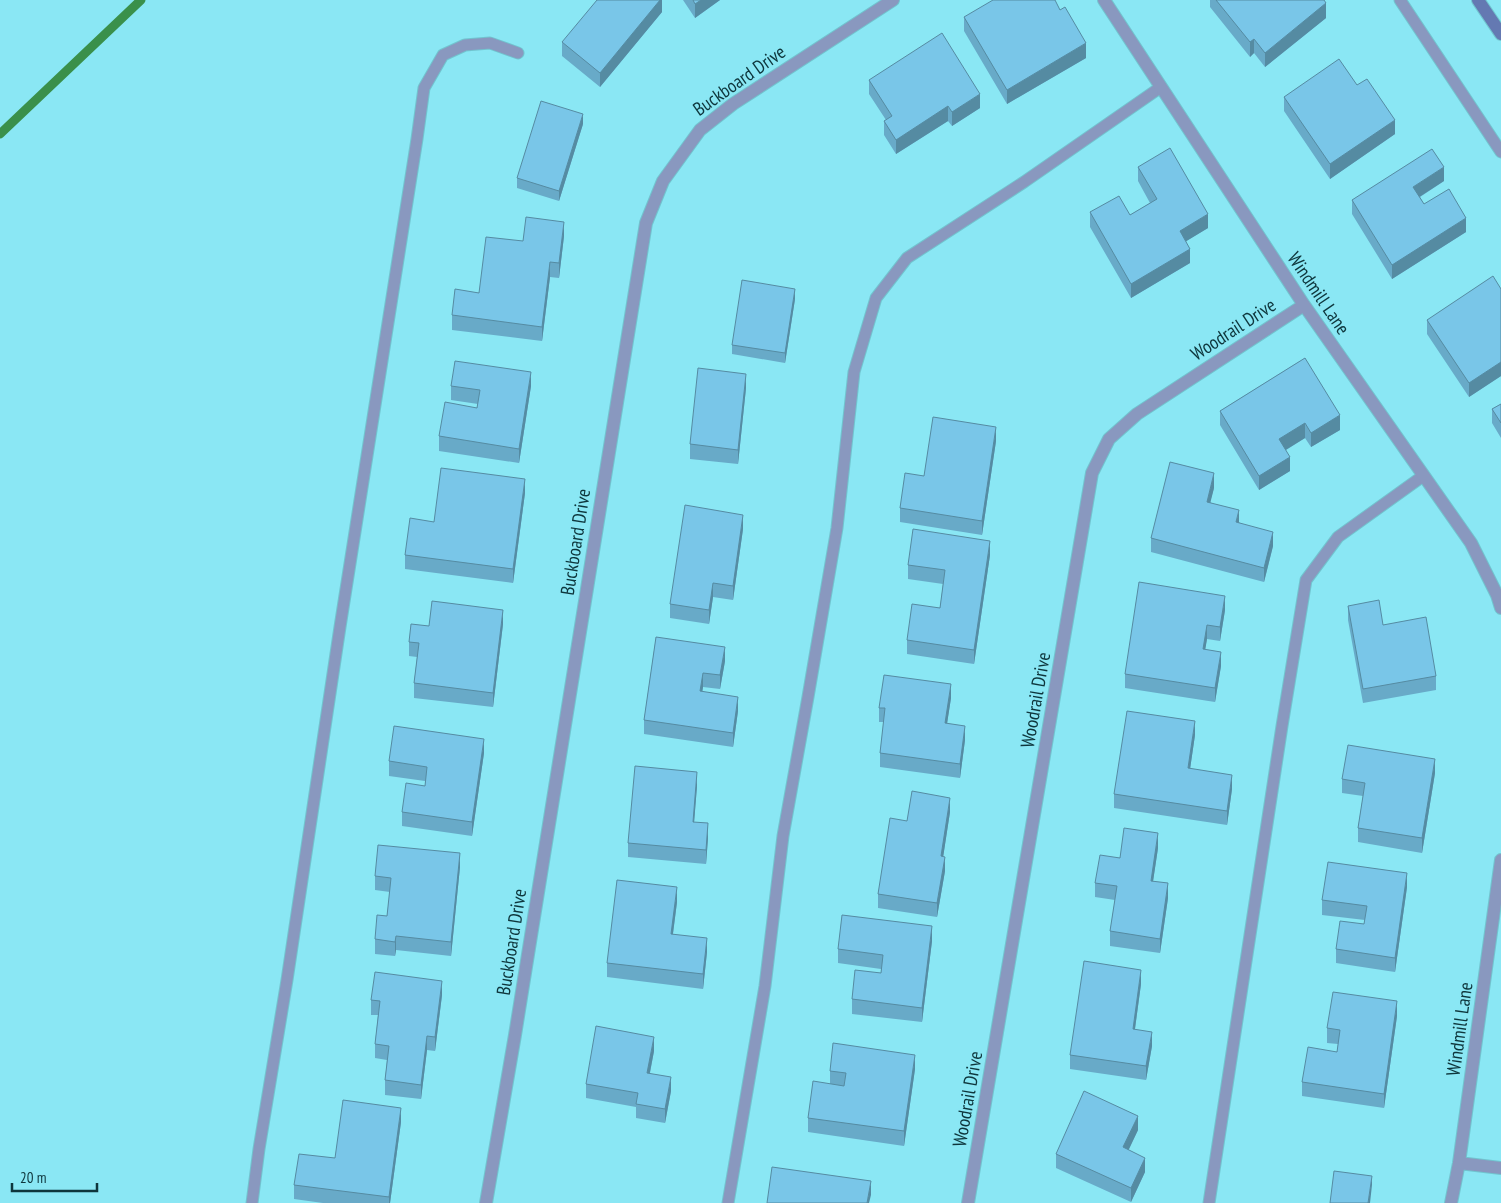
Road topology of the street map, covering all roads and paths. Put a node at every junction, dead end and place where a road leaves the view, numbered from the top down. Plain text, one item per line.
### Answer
1 (893, 0) edge
2 (1104, 0) edge
3 (1400, 0) edge
4 (1478, 0) edge
5 (1501, 34) edge
6 (518, 52) dead end
7 (1161, 87) junction
8 (1501, 152) edge
9 (1304, 305) junction
10 (1423, 476) junction
11 (1501, 608) edge
12 (1501, 860) edge
13 (1499, 887) edge
14 (1459, 1163) junction
15 (1501, 1168) edge
16 (252, 1203) edge
17 (486, 1203) edge
18 (728, 1203) edge
19 (968, 1203) edge
20 (1209, 1203) edge
21 (1451, 1203) edge

1 - 17 street, Buckboard Drive
2 - 7 street, Windmill Lane
3 - 8 lane
4 - 5 main road
6 - 16 lane
7 - 9 street, Windmill Lane
7 - 18 lane
9 - 10 street, Windmill Lane
9 - 19 street, Woodrail Drive
10 - 11 street, Windmill Lane
10 - 20 lane
12 - 13 street, Windmill Lane
13 - 14 street, Windmill Lane
14 - 15 street
14 - 21 street, Windmill Lane

